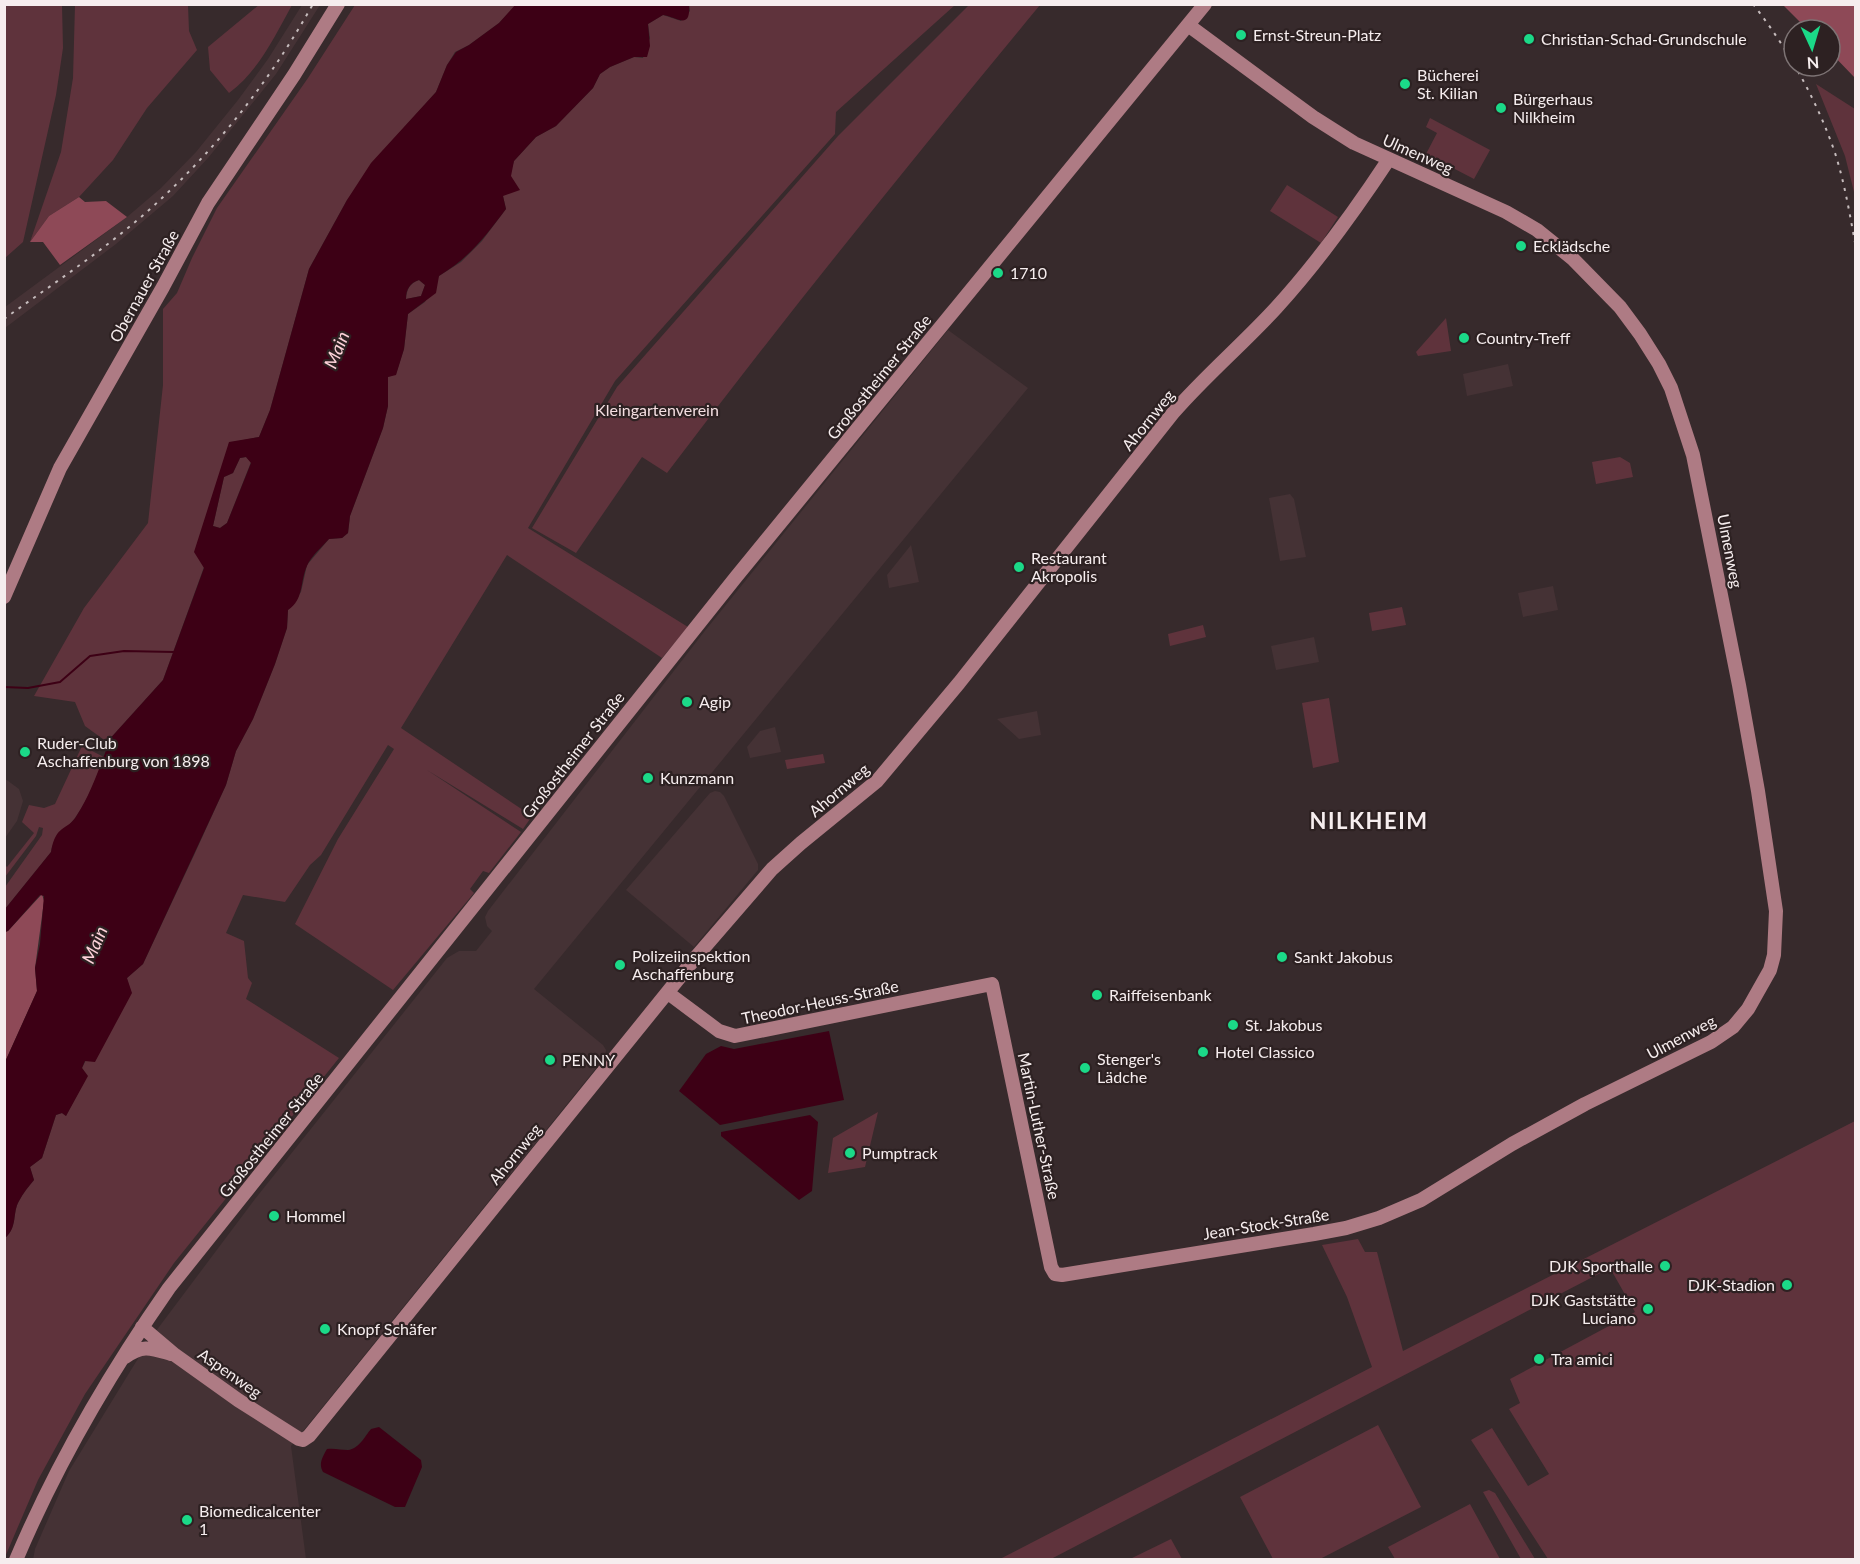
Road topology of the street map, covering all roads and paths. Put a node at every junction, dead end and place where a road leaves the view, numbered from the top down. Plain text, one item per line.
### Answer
1 (338, 4) edge
2 (1204, 4) edge
3 (1188, 25) junction
4 (1389, 159) junction
5 (4, 597) edge
6 (992, 984) joint
7 (668, 993) junction
8 (1471, 1170) joint
9 (1055, 1274) joint
10 (142, 1327) junction
11 (175, 1355) junction
12 (121, 1360) junction
13 (303, 1440) joint
14 (16, 1560) edge

1 - 5 street, Obernauer Straße
2 - 3 street, Großostheimer Straße
3 - 4 street, Ulmenweg
3 - 10 street, Großostheimer Straße
4 - 7 street, Ahornweg
4 - 8 street, Ulmenweg
6 - 7 street, Theodor-Heuss-Straße
6 - 9 street, Martin-Luther-Straße
7 - 13 street, Ahornweg
8 - 9 street, Jean-Stock-Straße
10 - 11 street, Aspenweg
10 - 12 street, Großostheimer Straße
11 - 12 street
11 - 13 street, Aspenweg
12 - 14 street, Großostheimer Straße

